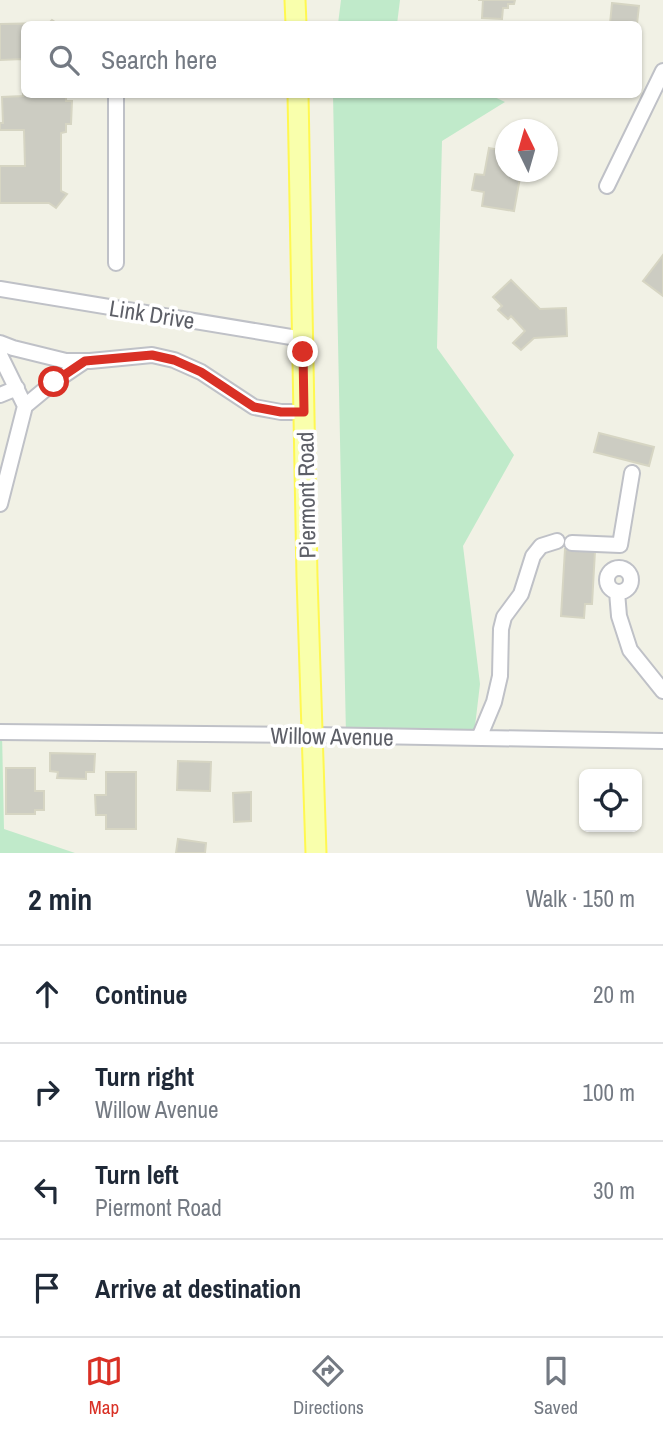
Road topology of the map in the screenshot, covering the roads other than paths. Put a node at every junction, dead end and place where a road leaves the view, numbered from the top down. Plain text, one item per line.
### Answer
1 (295, 0) edge
2 (296, 21) edge
3 (663, 71) edge
4 (116, 98) edge
5 (298, 98) edge
6 (607, 186) dead end
7 (116, 263) dead end
8 (0, 289) edge
9 (303, 339) junction
10 (0, 343) edge
11 (0, 355) edge
12 (85, 361) junction
13 (17, 388) junction
14 (0, 395) edge
15 (25, 407) junction
16 (304, 412) junction
17 (632, 473) dead end
18 (0, 504) edge
19 (556, 541) dead end
20 (572, 542) dead end
21 (620, 545) junction
22 (663, 691) edge
23 (0, 732) edge
24 (313, 735) junction
25 (479, 738) junction
26 (663, 741) edge
27 (316, 853) edge

1 - 2 main road
3 - 6 street
4 - 7 street
5 - 9 main road, Piermont Road
8 - 9 street, Link Drive
9 - 16 main road, Piermont Road
10 - 12 street
11 - 13 street
12 - 15 street
12 - 16 street
13 - 14 street
13 - 15 street
15 - 18 street
16 - 24 main road, Piermont Road
17 - 21 street
19 - 25 street
20 - 21 street
21 - 22 street
23 - 24 street, Willow Avenue
24 - 25 street, Willow Avenue
24 - 27 main road, Piermont Road
25 - 26 street, Willow Avenue

